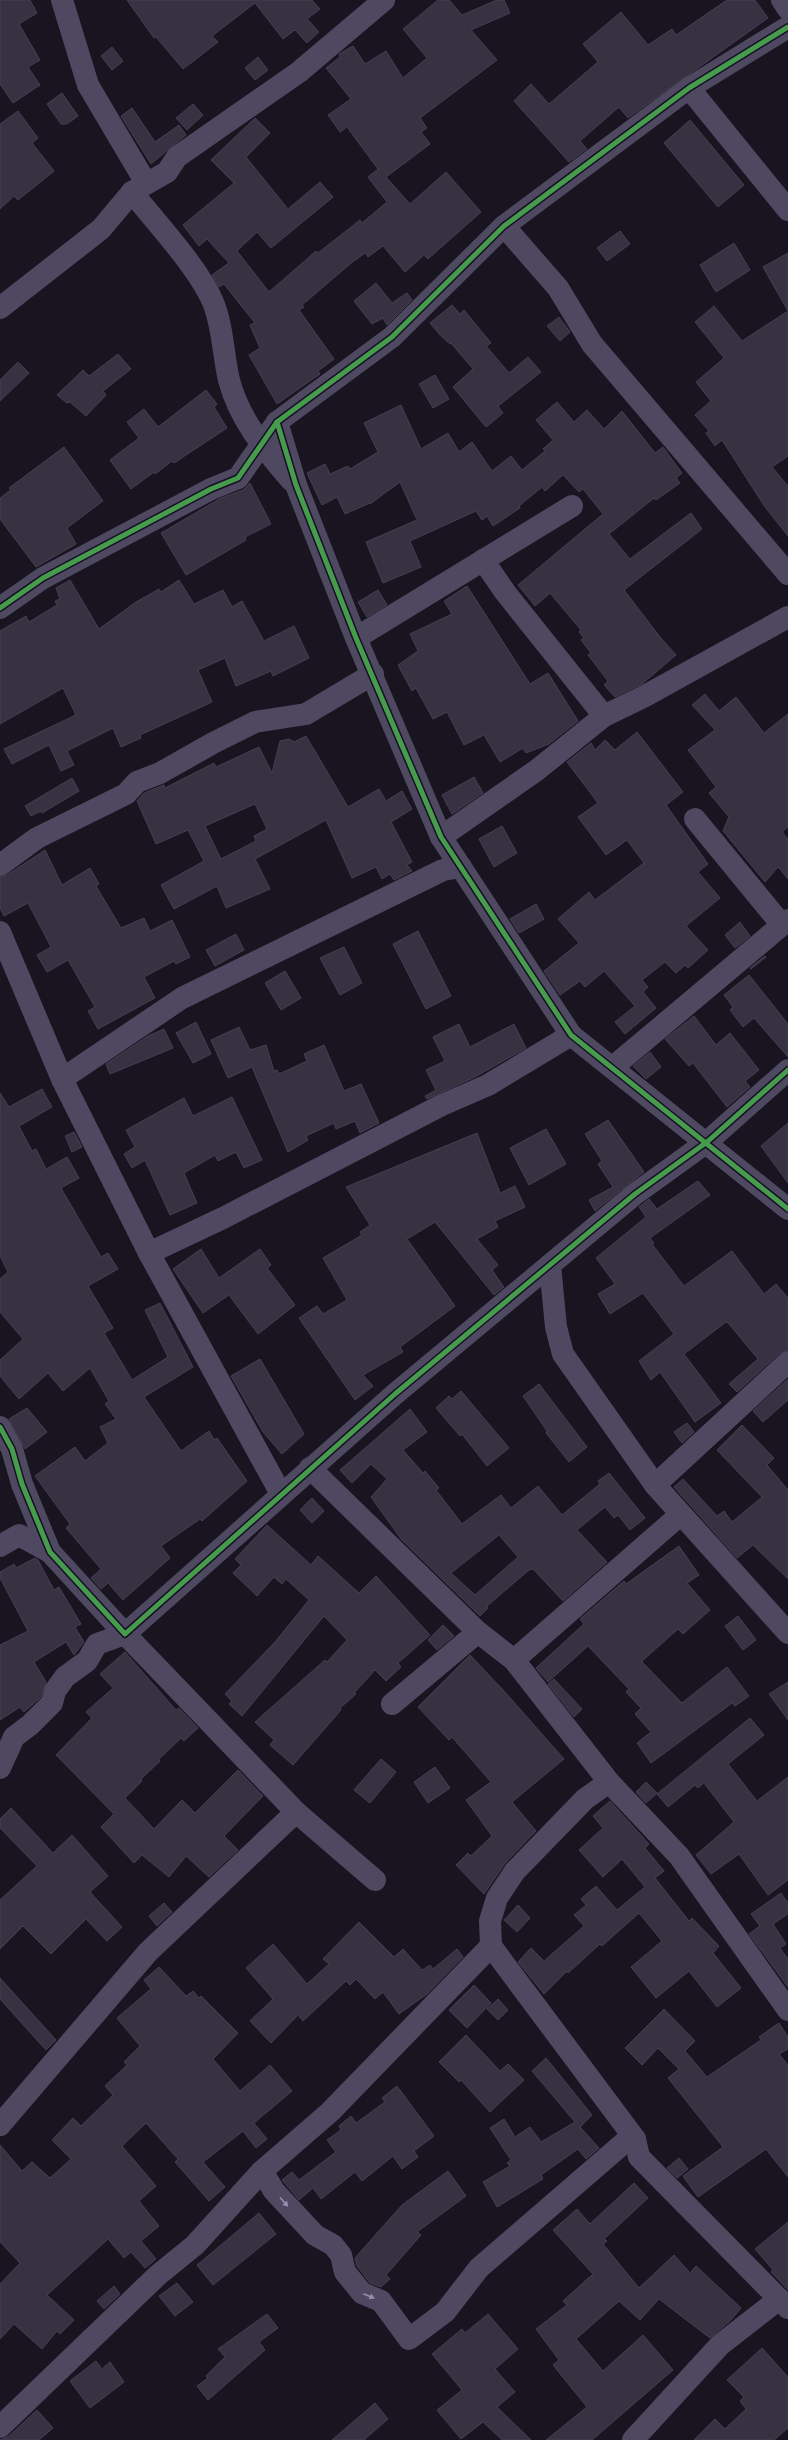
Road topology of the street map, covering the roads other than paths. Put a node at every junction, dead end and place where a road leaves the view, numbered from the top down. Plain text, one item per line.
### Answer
1 (62, 0) edge
2 (384, 0) edge
3 (782, 0) edge
4 (788, 9) edge
5 (788, 27) edge
6 (689, 88) junction
7 (139, 188) junction
8 (788, 210) edge
9 (504, 226) junction
10 (0, 308) edge
11 (277, 422) junction
12 (260, 444) junction
13 (296, 486) junction
14 (572, 506) dead end
15 (483, 560) junction
16 (788, 574) edge
17 (0, 608) edge
18 (788, 617) edge
19 (356, 638) junction
20 (373, 674) junction
21 (604, 716) junction
22 (695, 819) dead end
23 (440, 837) junction
24 (0, 865) edge
25 (461, 868) junction
26 (785, 922) edge
27 (0, 932) edge
28 (571, 1035) junction
29 (613, 1067) junction
30 (788, 1070) edge
31 (62, 1079) junction
32 (707, 1142) junction
33 (788, 1209) edge
34 (149, 1253) junction
35 (550, 1265) junction
36 (788, 1362) edge
37 (0, 1427) edge
38 (310, 1468) junction
39 (655, 1485) junction
40 (281, 1494) junction
41 (680, 1515) junction
42 (0, 1546) edge
43 (50, 1552) junction
44 (478, 1632) junction
45 (788, 1633) edge
46 (125, 1634) junction
47 (514, 1660) junction
48 (392, 1704) dead end
49 (0, 1768) edge
50 (609, 1782) junction
51 (296, 1812) junction
52 (375, 1880) dead end
53 (491, 1946) junction
54 (788, 2010) edge
55 (0, 2125) edge
56 (635, 2139) junction
57 (262, 2170) junction
58 (783, 2303) edge
59 (0, 2427) edge
60 (633, 2440) edge

1 - 7 street
2 - 7 street
3 - 4 street
5 - 6 street
6 - 8 street
6 - 9 street
7 - 10 street
7 - 12 street
9 - 11 street
9 - 16 street
11 - 12 street
11 - 13 street
12 - 13 street
12 - 17 street
13 - 19 street
14 - 15 street
15 - 19 street
15 - 21 street
18 - 21 street
19 - 20 street
20 - 23 street
20 - 24 street
21 - 23 street
22 - 26 street
23 - 25 street
25 - 28 street
25 - 31 street
26 - 29 street
27 - 31 street
28 - 29 street
28 - 34 street
29 - 32 street
30 - 32 street
31 - 34 street
32 - 33 street
32 - 35 street
34 - 40 street
35 - 38 street
35 - 39 street
36 - 39 street
37 - 43 street
38 - 40 street
38 - 44 street
39 - 41 street
40 - 46 street
41 - 45 street
41 - 47 street
42 - 43 street
43 - 46 street
44 - 47 street
44 - 48 street
46 - 49 street
46 - 51 street
47 - 50 street
50 - 53 street
50 - 54 street
51 - 52 street
51 - 55 street
53 - 56 street
53 - 57 street
57 -> 56 street
56 - 58 street
57 - 59 street
58 - 60 street

